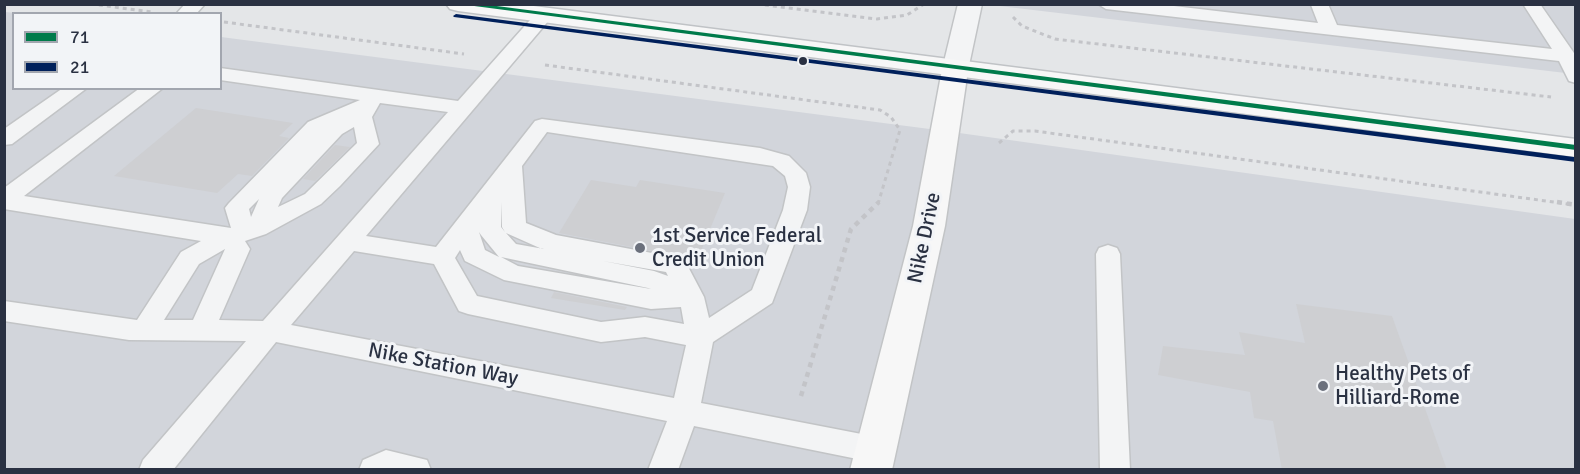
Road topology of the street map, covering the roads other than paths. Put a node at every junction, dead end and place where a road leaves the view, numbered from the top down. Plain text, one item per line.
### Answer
1 (458, 4) edge
2 (970, 4) edge
3 (1106, 4) edge
4 (1531, 4) edge
5 (1320, 5) edge
6 (544, 15) junction
7 (1330, 30) junction
8 (1566, 56) junction
9 (955, 70) junction
10 (222, 74) edge
11 (1575, 77) edge
12 (74, 90) edge
13 (150, 90) edge
14 (368, 108) junction
15 (462, 108) junction
16 (4, 139) edge
17 (1575, 148) edge
18 (511, 166) junction
19 (490, 194) junction
20 (4, 200) edge
21 (465, 226) junction
22 (251, 229) junction
23 (347, 242) junction
24 (1108, 254) dead end
25 (442, 257) junction
26 (691, 297) junction
27 (4, 311) edge
28 (144, 330) junction
29 (201, 331) junction
30 (270, 331) junction
31 (700, 337) junction
32 (686, 411) junction
33 (874, 460) edge
34 (154, 470) edge
35 (374, 470) edge
36 (416, 470) edge
37 (663, 470) edge
38 (1115, 470) edge

1 - 6 main road
2 - 9 street, Nike Drive
3 - 7 lane
4 - 8 lane
5 - 7 lane
6 - 9 main road
6 - 15 lane
7 - 8 lane
8 - 11 lane
9 - 17 main road
9 - 33 main road, Nike Drive
10 - 14 lane
12 - 16 lane
13 - 20 lane
14 - 15 lane
14 - 22 lane
14 - 22 lane
15 - 23 lane
18 - 19 lane
18 - 26 lane
18 - 31 lane
19 - 21 lane
19 - 26 lane
20 - 22 lane
21 - 25 lane
21 - 26 lane
22 - 28 lane
22 - 29 lane
23 - 25 lane
23 - 30 lane
24 - 38 lane
25 - 31 lane
26 - 31 lane
27 - 28 lane, Nike Station Way
28 - 29 lane, Nike Station Way
29 - 30 lane, Nike Station Way
30 - 32 lane, Nike Station Way
30 - 34 lane
31 - 32 lane
32 - 33 lane, Nike Station Way
32 - 37 lane
35 - 36 lane

